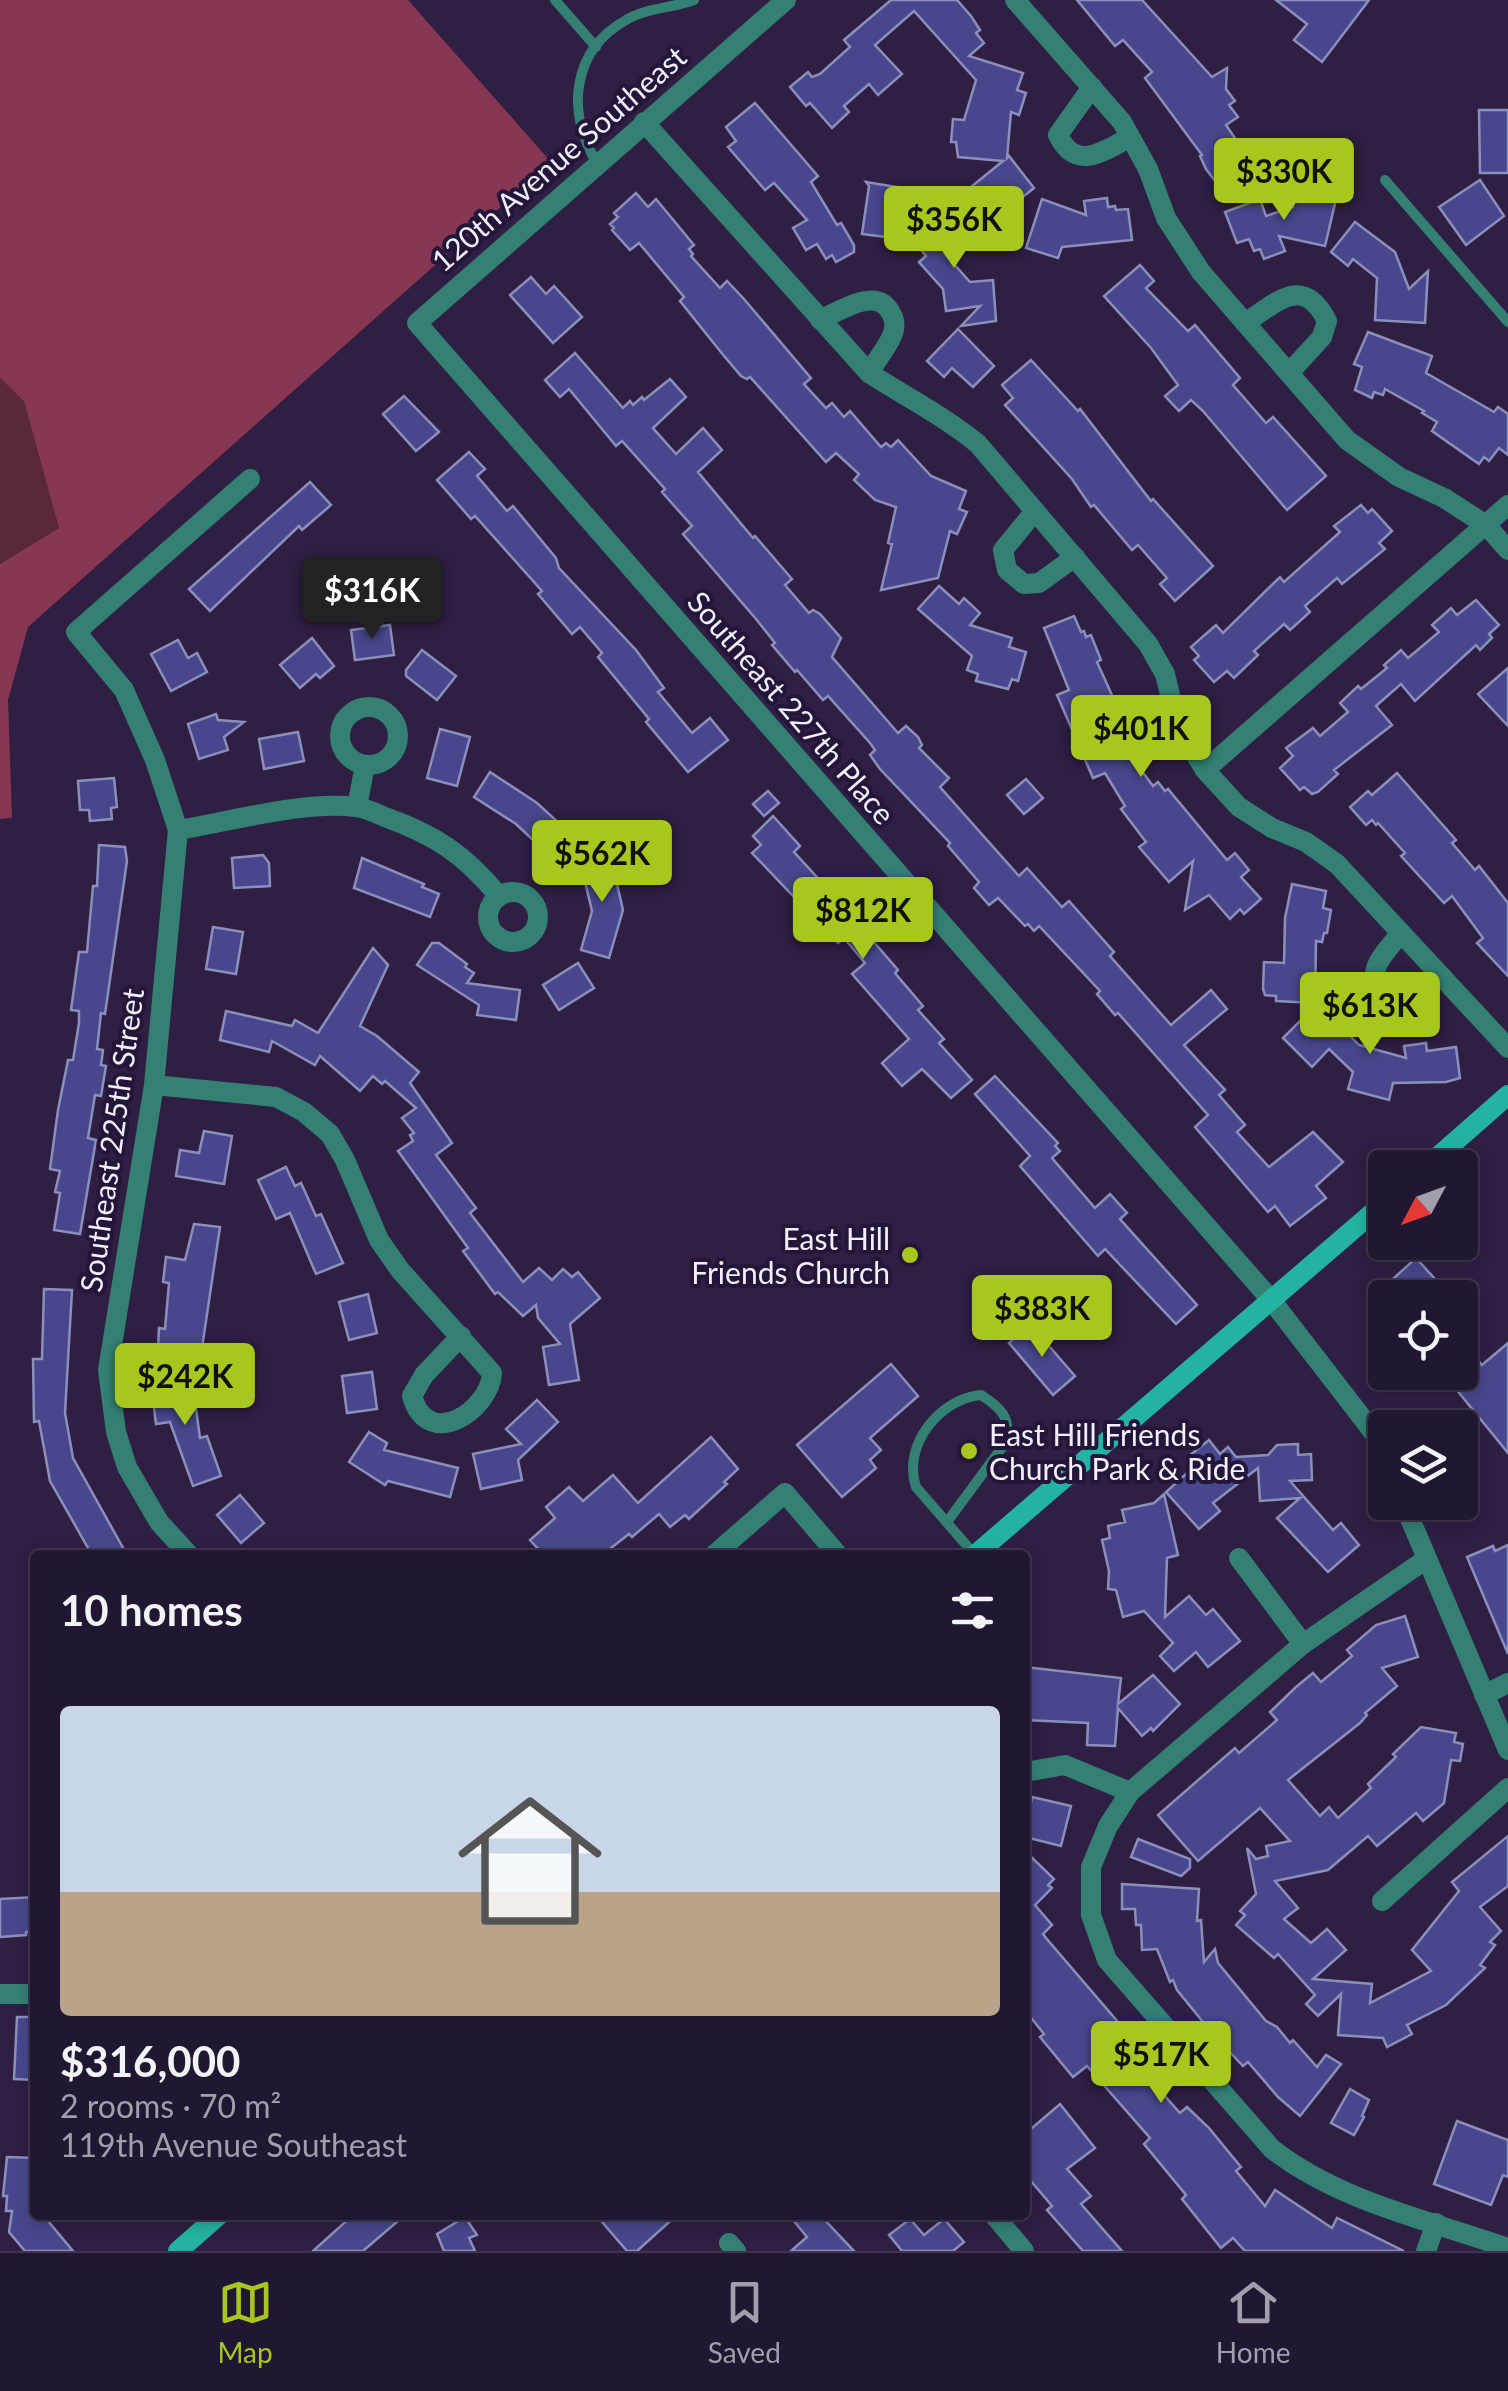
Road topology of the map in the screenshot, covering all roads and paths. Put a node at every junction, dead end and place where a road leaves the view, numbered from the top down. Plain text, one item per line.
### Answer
1 (555, 0) edge
2 (694, 0) edge
3 (786, 0) edge
4 (1015, 0) edge
5 (596, 46) junction
6 (1092, 88) junction
7 (644, 122) junction
8 (1130, 137) junction
9 (597, 163) junction
10 (1384, 180) dead end
11 (820, 320) junction
12 (1508, 322) edge
13 (416, 323) joint
14 (1245, 323) junction
15 (868, 372) junction
16 (1289, 374) junction
17 (250, 479) dead end
18 (1508, 505) edge
19 (1036, 511) junction
20 (1486, 525) junction
21 (1508, 550) edge
22 (1075, 557) junction
23 (365, 765) dead end
24 (1205, 770) junction
25 (358, 806) junction
26 (178, 830) junction
27 (498, 896) dead end
28 (1401, 933) junction
29 (1442, 978) junction
30 (1508, 1048) edge
31 (154, 1085) junction
32 (1508, 1095) edge
33 (1445, 1150) edge
34 (1368, 1217) edge
35 (1272, 1302) junction
36 (461, 1336) dead end
37 (1368, 1424) edge
38 (1410, 1520) edge
39 (946, 1522) junction
40 (185, 1550) edge
41 (720, 1550) edge
42 (834, 1550) edge
43 (971, 1550) edge
44 (981, 1550) edge
45 (1239, 1558) dead end
46 (1425, 1560) junction
47 (1303, 1644) junction
48 (1508, 1682) edge
49 (1484, 1694) junction
50 (1508, 1750) edge
51 (1030, 1771) edge
52 (1508, 1788) edge
53 (1130, 1792) junction
54 (1382, 1901) dead end
55 (0, 1994) edge
56 (30, 1994) edge
57 (215, 2220) edge
58 (998, 2220) edge
59 (1436, 2223) junction
60 (1468, 2243) edge
61 (191, 2247) edge
62 (1508, 2248) edge
63 (1024, 2251) edge
64 (1426, 2251) edge

1 - 5 lane
2 - 5 lane
3 - 7 street, 120th Avenue Southeast
4 - 6 street
5 - 9 lane
6 - 8 street
6 - 8 street
7 - 9 street, 120th Avenue Southeast
7 - 11 street
8 - 14 street
9 - 13 street, 120th Avenue Southeast
10 - 12 lane
11 - 15 street
11 - 15 street
13 - 35 street, Southeast 227th Place
14 - 16 street
14 - 16 street
15 - 19 street
16 - 20 street
17 - 26 street
18 - 20 street
19 - 22 street
19 - 22 street
20 - 21 street
20 - 24 street
22 - 24 street
23 - 25 street
24 - 28 street
25 - 26 street
25 - 27 street
26 - 31 street, Southeast 225th Street
28 - 29 street
28 - 29 street
29 - 30 street
31 - 36 street
31 - 40 street, Southeast 225th Street
32 - 33 main road
34 - 35 main road
35 - 37 street, Southeast 227th Place
35 - 44 main road
38 - 46 street
39 - 39 lane
39 - 43 lane
41 - 42 street
45 - 47 street
46 - 47 street
46 - 49 street
47 - 53 street
48 - 49 street
49 - 50 street
51 - 53 street
52 - 54 street
53 - 59 street
55 - 56 street
57 - 61 main road
58 - 63 street
59 - 60 street
59 - 64 street
60 - 62 street

